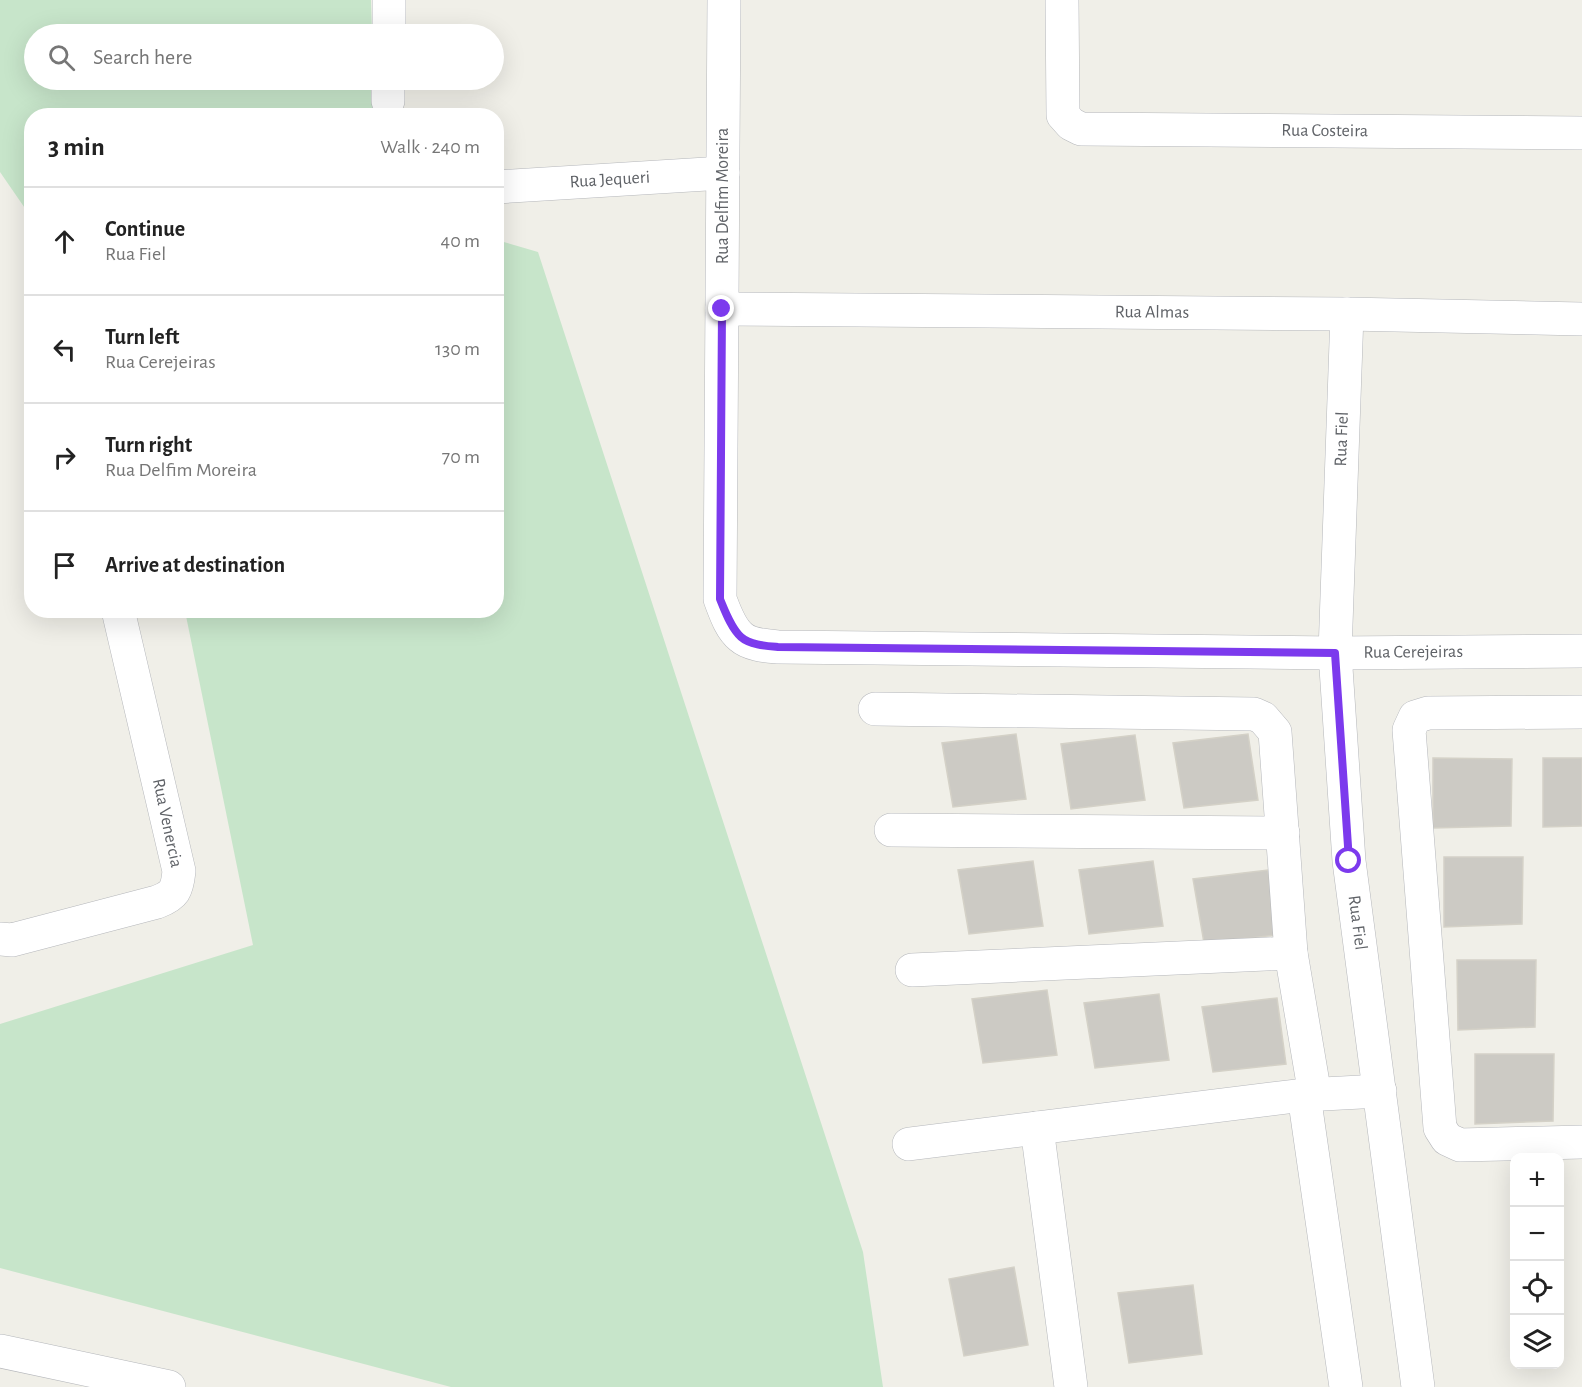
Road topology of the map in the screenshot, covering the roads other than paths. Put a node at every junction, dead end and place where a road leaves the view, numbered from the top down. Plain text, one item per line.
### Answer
1 (389, 0) edge
2 (724, 0) edge
3 (1062, 0) edge
4 (388, 24) edge
5 (1582, 133) edge
6 (723, 173) junction
7 (504, 187) edge
8 (722, 309) junction
9 (1347, 314) junction
10 (1582, 319) edge
11 (120, 618) edge
12 (742, 638) joint
13 (1582, 651) edge
14 (1335, 653) junction
15 (875, 709) dead end
16 (1582, 712) edge
17 (891, 830) dead end
18 (1283, 833) junction
19 (0, 939) edge
20 (1291, 953) junction
21 (912, 970) dead end
22 (1380, 1091) junction
23 (1309, 1095) junction
24 (1037, 1128) junction
25 (1582, 1142) edge
26 (909, 1144) dead end
27 (0, 1351) edge
28 (169, 1387) edge
29 (1071, 1387) edge
30 (1346, 1387) edge
31 (1418, 1387) edge

1 - 4 street
2 - 6 street, Rua Delfim Moreira
3 - 5 street, Rua Costeira
6 - 7 street, Rua Jequeri
6 - 8 street, Rua Delfim Moreira
8 - 9 street, Rua Almas
8 - 12 street, Rua Delfim Moreira
9 - 10 street, Rua Almas
9 - 14 street, Rua Fiel
11 - 19 street, Rua Venercia
12 - 14 street, Rua Cerejeiras
13 - 14 street, Rua Cerejeiras
14 - 22 street, Rua Fiel
15 - 18 street
16 - 25 street
17 - 18 street
18 - 20 street
20 - 21 street
20 - 23 street
22 - 23 street
22 - 31 street, Rua Fiel
23 - 24 street
23 - 30 street
24 - 26 street
24 - 29 street
27 - 28 street

